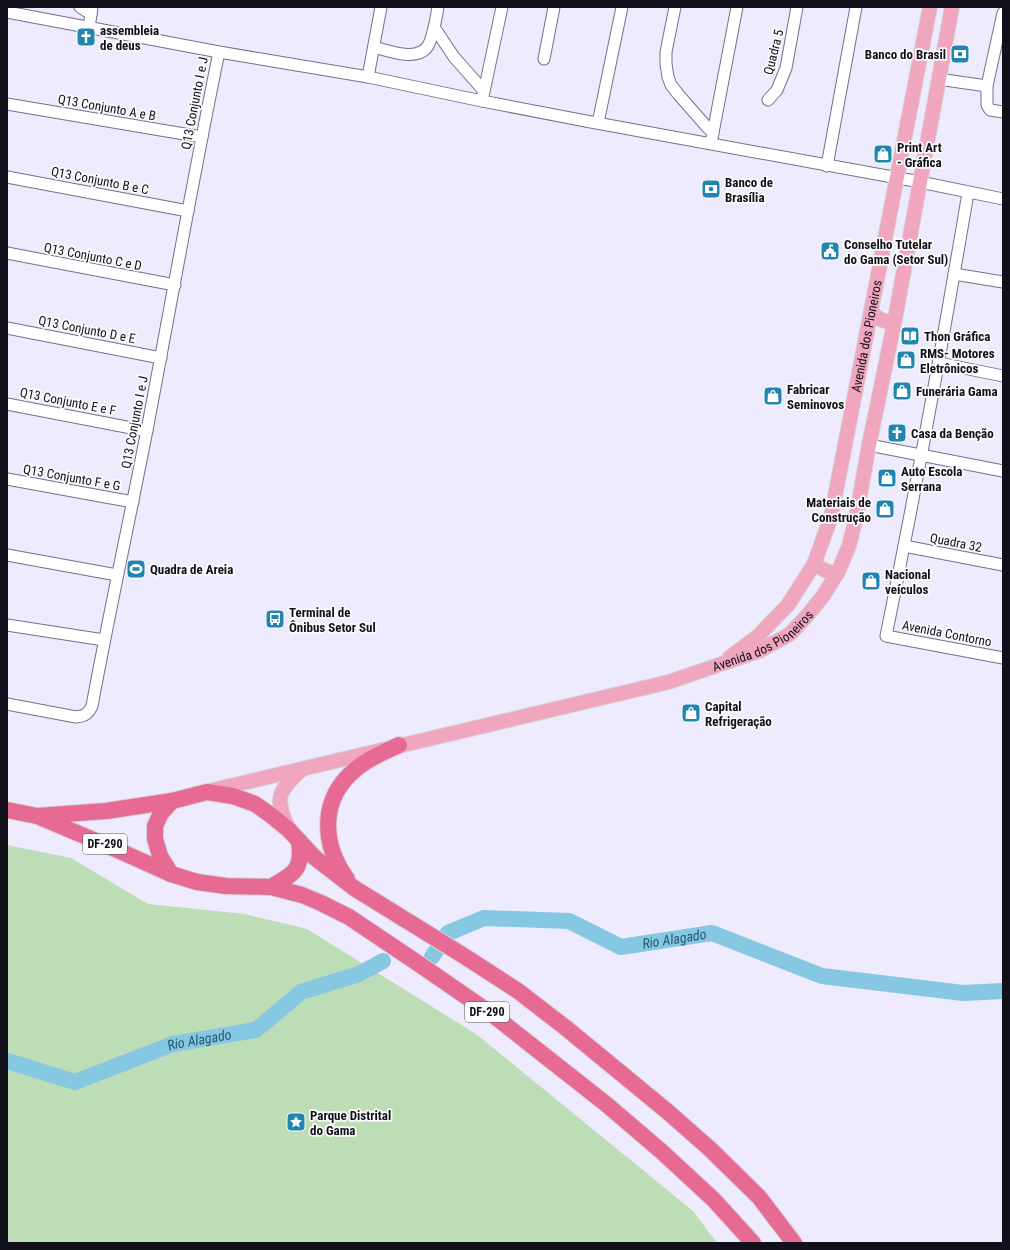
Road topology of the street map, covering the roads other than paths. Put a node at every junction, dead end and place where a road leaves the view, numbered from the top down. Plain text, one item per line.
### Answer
1 (80, 7) edge
2 (381, 7) edge
3 (438, 7) edge
4 (502, 7) edge
5 (554, 7) edge
6 (622, 7) edge
7 (675, 7) edge
8 (737, 7) edge
9 (797, 7) edge
10 (856, 7) edge
11 (930, 7) edge
12 (946, 7) edge
13 (952, 7) edge
14 (91, 11) edge
15 (7, 12) edge
16 (1003, 17) edge
17 (927, 22) junction
18 (949, 24) junction
19 (434, 26) junction
20 (89, 28) junction
21 (374, 47) junction
22 (219, 52) junction
23 (544, 58) dead end
24 (368, 77) junction
25 (938, 79) junction
26 (987, 86) junction
27 (483, 96) junction
28 (768, 100) dead end
29 (7, 104) edge
30 (1003, 112) edge
31 (598, 123) junction
32 (713, 133) junction
33 (202, 137) junction
34 (711, 145) junction
35 (827, 166) junction
36 (7, 177) edge
37 (896, 178) junction
38 (920, 182) junction
39 (968, 193) junction
40 (1003, 199) edge
41 (188, 211) junction
42 (7, 253) edge
43 (954, 274) junction
44 (1003, 282) edge
45 (175, 286) junction
46 (871, 313) junction
47 (895, 319) junction
48 (7, 328) edge
49 (161, 358) junction
50 (939, 363) junction
51 (1003, 376) edge
52 (7, 404) edge
53 (147, 431) junction
54 (869, 445) junction
55 (921, 455) junction
56 (1003, 471) edge
57 (7, 479) edge
58 (133, 502) junction
59 (904, 546) junction
60 (7, 555) edge
61 (814, 564) junction
62 (1003, 565) edge
63 (838, 572) junction
64 (117, 575) junction
65 (7, 625) edge
66 (104, 640) junction
67 (1003, 658) edge
68 (721, 663) junction
69 (7, 704) edge
70 (399, 745) junction
71 (303, 768) junction
72 (207, 792) junction
73 (172, 800) junction
74 (7, 810) edge
75 (37, 816) junction
76 (294, 836) junction
77 (171, 874) junction
78 (271, 888) junction
79 (354, 888) junction
80 (753, 1243) edge
81 (794, 1243) edge

1 - 14 street
2 - 21 street
3 - 19 street
4 - 27 street
5 - 23 street
6 - 31 street
7 - 32 street
8 - 32 street
9 - 28 street, Quadra 5
10 - 35 street
11 - 17 main road, Avenida dos Pioneiros
12 - 13 main road
13 - 18 main road, Avenida dos Pioneiros
14 - 20 street
15 - 20 street
16 - 26 street
17 - 18 main road
17 - 37 main road, Avenida dos Pioneiros
18 - 25 main road, Avenida dos Pioneiros
19 - 21 street
19 - 27 street
20 - 22 street
21 - 24 street
22 - 24 street
22 - 33 street, Q13 Conjunto I e J
24 - 27 street
25 - 26 street
25 - 38 main road, Avenida dos Pioneiros
26 - 30 street
27 - 31 street
29 - 33 street, Q13 Conjunto A e B
31 - 34 street
32 - 34 street
33 - 41 street, Q13 Conjunto I e J
34 - 35 street
35 - 37 street
36 - 41 street, Q13 Conjunto B e C
37 - 38 street
37 - 46 main road, Avenida dos Pioneiros
38 - 39 street
38 - 47 main road, Avenida dos Pioneiros
39 - 40 street
39 - 43 street
41 - 45 street, Q13 Conjunto I e J
42 - 45 street, Q13 Conjunto C e D
43 - 44 street
43 - 50 street
45 - 49 street, Q13 Conjunto I e J
46 - 47 main road
46 - 61 main road, Avenida dos Pioneiros
47 - 54 main road, Avenida dos Pioneiros
48 - 49 street, Q13 Conjunto D e E
49 - 53 street, Q13 Conjunto I e J
50 - 51 street
50 - 55 street
52 - 53 street, Q13 Conjunto E e F
53 - 58 street, Q13 Conjunto I e J
54 - 55 street
54 - 63 main road, Avenida dos Pioneiros
55 - 56 street
55 - 59 street
57 - 58 street, Q13 Conjunto F e G
58 - 64 street, Q13 Conjunto I e J
59 - 62 street, Quadra 32
59 - 67 street, Avenida Contorno
60 - 64 street
61 - 63 main road
61 - 68 main road, Avenida dos Pioneiros
63 - 68 main road, Avenida dos Pioneiros
64 - 66 street, Q13 Conjunto I e J
65 - 66 street
66 - 69 street, Q13 Conjunto I e J
68 - 70 main road
70 - 71 main road
70 - 79 highway
71 - 72 main road
71 - 76 main road
72 - 73 highway, DF-290
72 - 76 highway, DF-290
73 - 75 highway, DF-290
73 - 77 highway
74 - 75 highway, DF-290
75 - 77 highway, DF-290
76 - 78 highway
76 - 79 highway, DF-290
77 - 78 highway, DF-290
78 - 80 highway, DF-290
79 - 81 highway, DF-290

